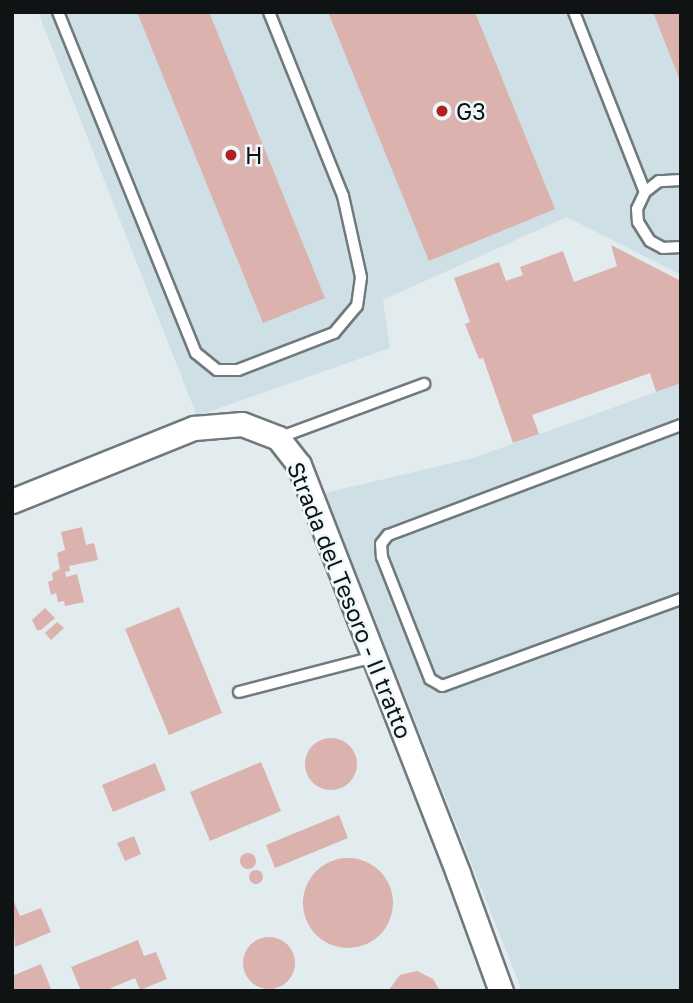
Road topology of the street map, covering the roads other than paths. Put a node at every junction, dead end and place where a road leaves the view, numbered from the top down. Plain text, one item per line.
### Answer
1 (58, 12) edge
2 (269, 12) edge
3 (574, 12) edge
4 (681, 180) edge
5 (645, 192) junction
6 (680, 249) edge
7 (424, 384) dead end
8 (681, 425) edge
9 (278, 438) junction
10 (12, 501) edge
11 (681, 599) edge
12 (374, 657) junction
13 (239, 692) dead end
14 (500, 991) edge

1 - 2 lane
3 - 5 lane
4 - 5 lane
5 - 6 lane
7 - 9 lane
8 - 11 lane
9 - 10 street, Strada del Tesoro - II tratto
9 - 12 street, Strada del Tesoro - II tratto
12 - 13 lane
12 - 14 street, Strada del Tesoro - II tratto

